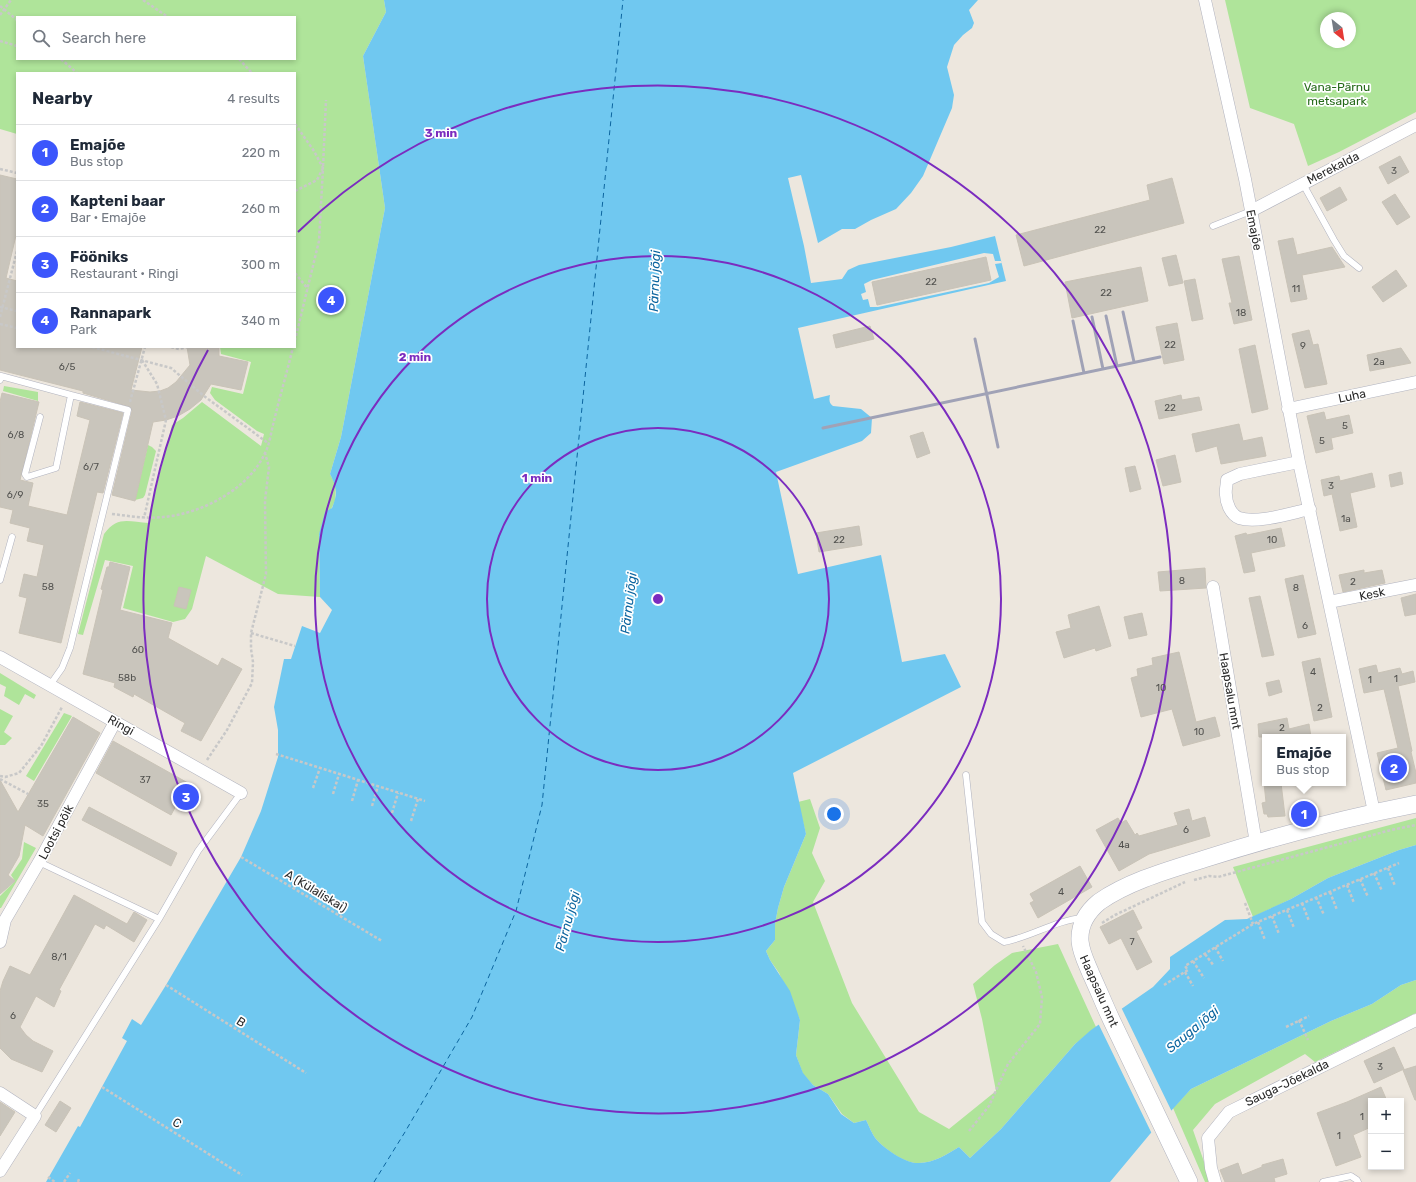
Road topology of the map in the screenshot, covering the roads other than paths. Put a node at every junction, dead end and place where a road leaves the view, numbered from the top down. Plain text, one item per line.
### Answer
1 (1205, 0) edge
2 (1416, 125) edge
3 (1303, 184) junction
4 (1251, 211) junction
5 (1213, 226) dead end
6 (1359, 268) dead end
7 (0, 380) edge
8 (1416, 382) edge
9 (71, 395) junction
10 (1288, 409) junction
11 (40, 417) dead end
12 (1299, 462) junction
13 (1310, 509) junction
14 (12, 537) dead end
15 (0, 580) edge
16 (1416, 585) edge
17 (1213, 587) dead end
18 (1329, 602) junction
19 (0, 657) edge
20 (50, 685) junction
21 (115, 722) junction
22 (966, 775) dead end
23 (241, 793) joint
24 (1416, 804) edge
25 (1374, 812) junction
26 (1256, 843) junction
27 (39, 862) junction
28 (159, 918) junction
29 (1092, 921) junction
30 (0, 942) edge
31 (1416, 1020) edge
32 (0, 1093) edge
33 (35, 1116) junction
34 (0, 1171) edge
35 (1189, 1182) edge
36 (1216, 1182) edge
37 (1323, 1182) edge
38 (1358, 1182) edge

1 - 4 street, Emajõe
2 - 3 street, Merekalda
3 - 4 street, Merekalda
3 - 6 lane
4 - 5 lane
4 - 10 street, Emajõe
7 - 9 lane
8 - 10 street, Luha
9 - 11 lane
9 - 20 lane
10 - 12 street, Emajõe
12 - 13 street, Emajõe
12 - 13 street
13 - 18 street, Emajõe
14 - 15 lane
16 - 18 street, Kesk
17 - 26 street, Haapsalu mnt
18 - 25 street, Emajõe
19 - 20 street, Ringi
20 - 21 street, Ringi
21 - 23 street, Ringi
21 - 27 street, Lootsi põik
22 - 29 lane
23 - 28 lane
24 - 25 main road, Haapsalu mnt
25 - 26 main road, Haapsalu mnt
26 - 29 main road, Haapsalu mnt
27 - 28 lane
27 - 30 street, Lootsi põik
28 - 33 lane
29 - 35 main road, Haapsalu mnt
31 - 36 street, Sauga-Jõekalda
32 - 33 street
33 - 34 street
37 - 38 lane

